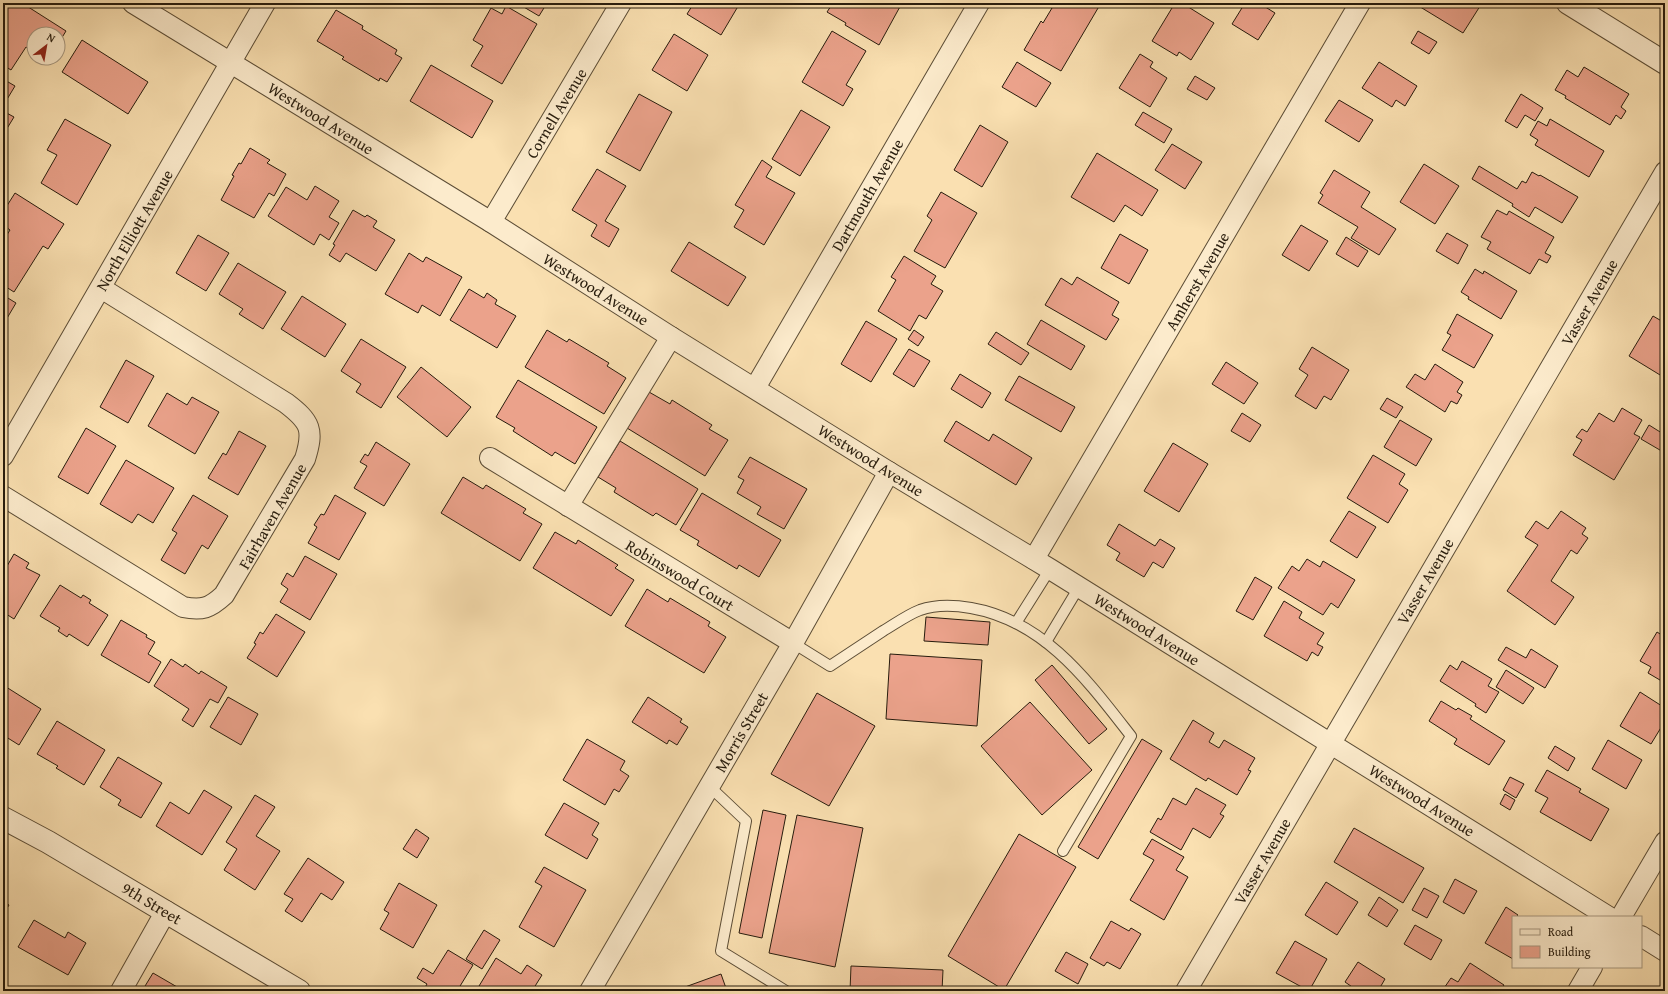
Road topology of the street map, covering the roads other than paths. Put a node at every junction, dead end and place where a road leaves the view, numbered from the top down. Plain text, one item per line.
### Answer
1 (133, 3) edge
2 (265, 3) edge
3 (621, 3) edge
4 (979, 3) edge
5 (1360, 3) edge
6 (1568, 3) edge
7 (230, 62) junction
8 (1665, 63) edge
9 (1665, 172) edge
10 (491, 222) junction
11 (101, 288) junction
12 (671, 337) junction
13 (755, 388) junction
14 (3, 456) edge
15 (490, 458) dead end
16 (889, 472) junction
17 (3, 496) edge
18 (568, 506) junction
19 (1042, 564) junction
20 (1079, 587) junction
21 (1016, 623) junction
22 (1046, 642) junction
23 (793, 643) junction
24 (1330, 743) junction
25 (709, 786) junction
26 (3, 818) edge
27 (1665, 842) edge
28 (1063, 851) dead end
29 (166, 911) junction
30 (1607, 916) edge
31 (1622, 916) edge
32 (1642, 937) edge
33 (1665, 951) edge
34 (1591, 968) edge
35 (122, 991) edge
36 (299, 991) edge
37 (590, 991) edge
38 (786, 991) edge
39 (1186, 991) edge
40 (1578, 991) edge

1 - 7 street, Westwood Avenue
2 - 7 street, North Elliott Avenue
3 - 10 street, Cornell Avenue
4 - 13 street, Dartmouth Avenue
5 - 19 street, Amherst Avenue
6 - 8 street
7 - 10 street, Westwood Avenue
7 - 11 street, North Elliott Avenue
9 - 24 street, Vasser Avenue
10 - 12 street, Westwood Avenue
11 - 14 street, North Elliott Avenue
11 - 17 street, Fairhaven Avenue
12 - 13 street, Westwood Avenue
12 - 18 street
13 - 16 street, Westwood Avenue
15 - 18 street, Robinswood Court
16 - 19 street, Westwood Avenue
16 - 23 street, Morris Street
18 - 23 street, Robinswood Court
19 - 20 street, Westwood Avenue
19 - 21 lane
20 - 22 lane
20 - 24 street, Westwood Avenue
21 - 22 lane
21 - 23 lane
22 - 28 lane
23 - 25 street, Morris Street
24 - 30 street, Westwood Avenue
24 - 39 street, Vasser Avenue
25 - 37 street, Morris Street
25 - 38 lane
26 - 29 street, 9th Street
27 - 31 street
29 - 35 street
29 - 36 street, 9th Street
32 - 33 street
34 - 40 street

